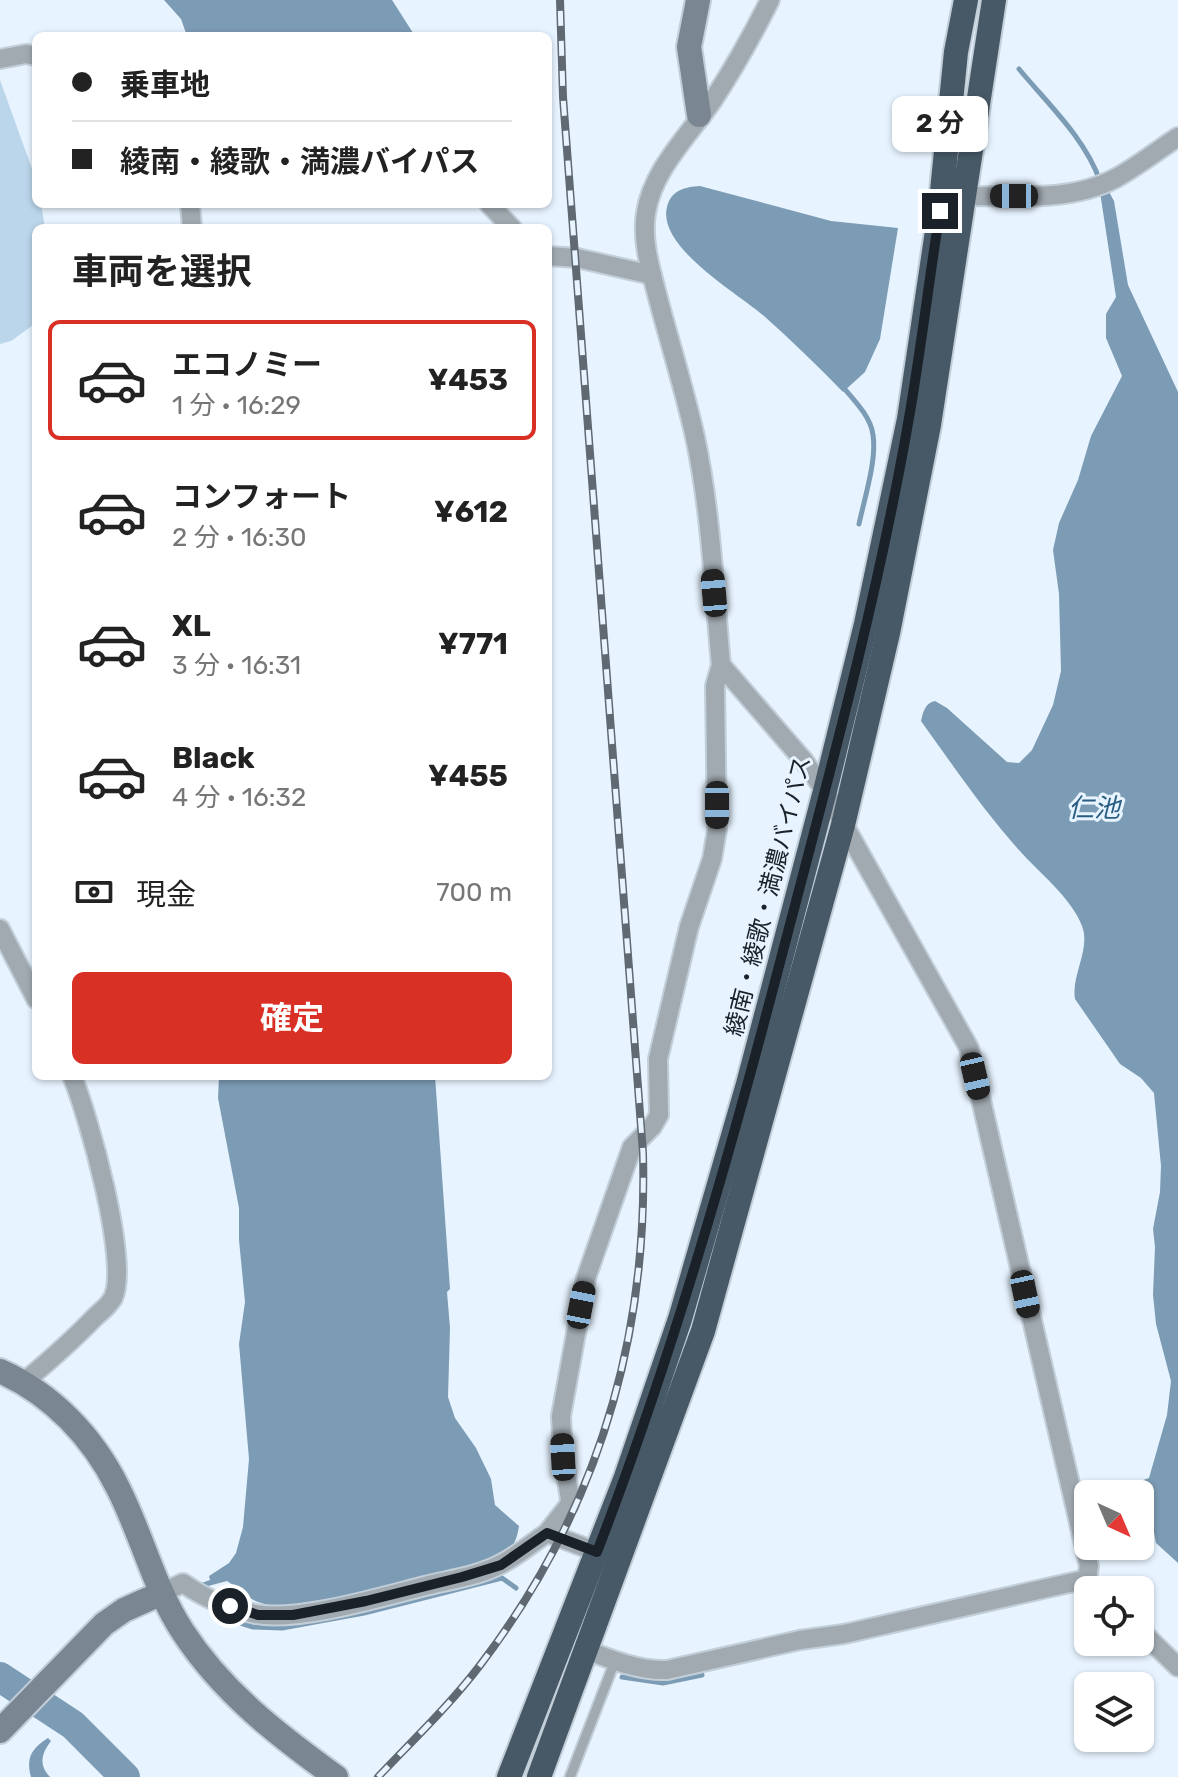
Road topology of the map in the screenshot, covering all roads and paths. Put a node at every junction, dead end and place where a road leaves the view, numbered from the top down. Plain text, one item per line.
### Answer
1 (698, 0) edge
2 (770, 0) edge
3 (966, 0) edge
4 (994, 0) edge
5 (32, 55) edge
6 (0, 59) edge
7 (699, 115) junction
8 (1178, 137) edge
9 (965, 196) junction
10 (493, 208) edge
11 (508, 224) edge
12 (552, 256) edge
13 (652, 275) junction
14 (721, 665) junction
15 (825, 791) junction
16 (843, 825) junction
17 (0, 929) edge
18 (32, 991) edge
19 (73, 1080) edge
20 (0, 1371) edge
21 (24, 1382) junction
22 (547, 1533) junction
23 (597, 1552) junction
24 (1091, 1576) edge
25 (1074, 1589) edge
26 (162, 1593) junction
27 (1154, 1644) edge
28 (587, 1650) junction
29 (615, 1661) junction
30 (1178, 1667) edge
31 (0, 1731) edge
32 (336, 1777) edge
33 (509, 1777) edge
34 (539, 1777) edge
35 (570, 1777) edge

1 - 7 street
2 - 7 street
3 - 15 highway, 綾南・綾歌・満濃バイパス
4 - 9 highway
5 - 6 street
7 - 13 street
8 - 9 street
9 - 16 highway
10 - 11 street
12 - 13 street
13 - 14 street
14 - 15 street
14 - 22 street
15 - 16 street
15 - 23 highway, 綾南・綾歌・満濃バイパス
16 - 24 street
16 - 28 highway
17 - 18 street
19 - 21 street
20 - 21 street
21 - 26 street
22 - 23 street
22 - 26 street
23 - 33 highway, 綾南・綾歌・満濃バイパス
25 - 29 street
26 - 31 street
26 - 32 street
27 - 30 street
28 - 29 street
28 - 34 highway
29 - 35 lane

